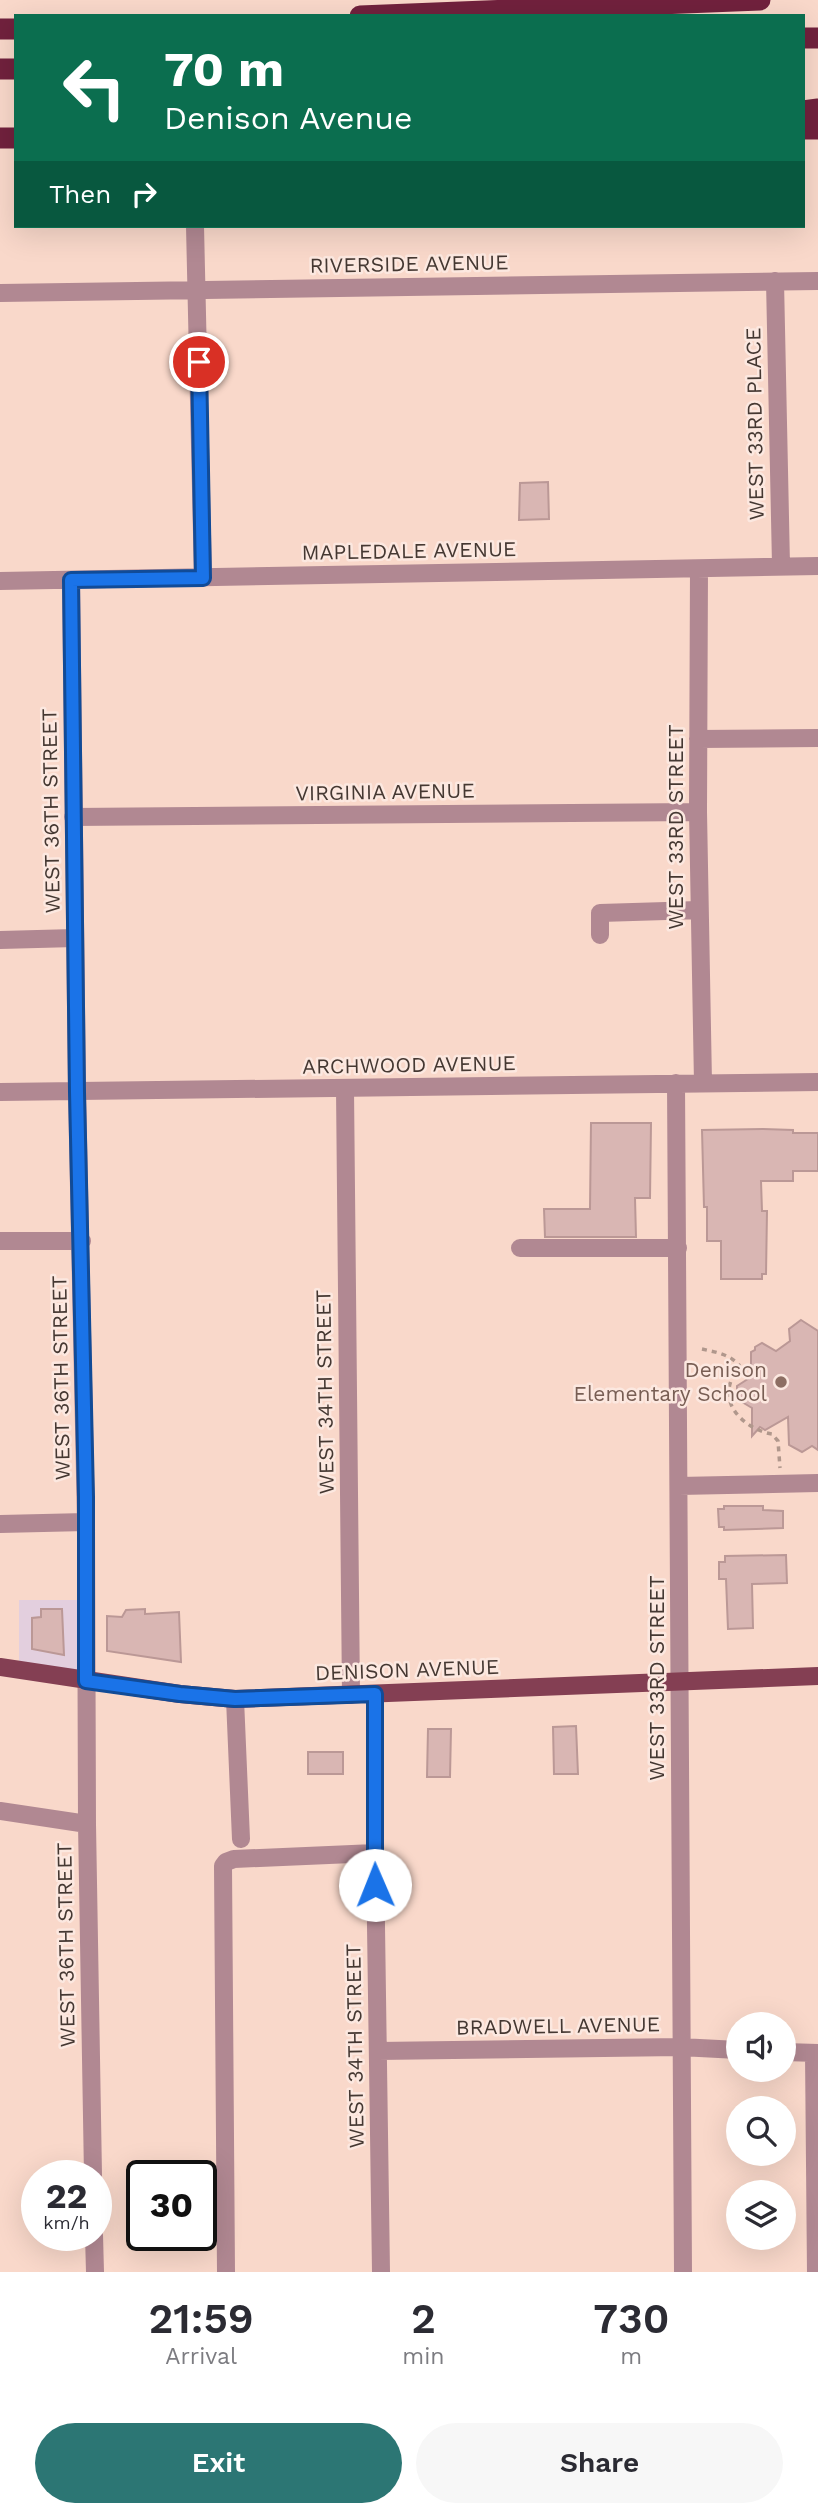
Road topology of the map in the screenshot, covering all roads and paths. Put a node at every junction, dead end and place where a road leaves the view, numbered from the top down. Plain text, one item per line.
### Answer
1 (760, 0) edge
2 (410, 14) edge
3 (195, 228) edge
4 (775, 281) junction
5 (818, 281) edge
6 (197, 290) junction
7 (0, 293) edge
8 (781, 565) junction
9 (818, 566) edge
10 (699, 569) junction
11 (203, 578) junction
12 (71, 580) junction
13 (0, 581) edge
14 (818, 738) edge
15 (698, 740) junction
16 (698, 812) junction
17 (73, 817) junction
18 (699, 910) junction
19 (600, 935) dead end
20 (75, 939) junction
21 (0, 940) edge
22 (818, 1082) edge
23 (676, 1083) junction
24 (703, 1083) junction
25 (345, 1090) junction
26 (0, 1092) edge
27 (77, 1092) junction
28 (0, 1241) edge
29 (82, 1241) junction
30 (520, 1248) dead end
31 (678, 1248) junction
32 (702, 1349) dead end
33 (781, 1474) dead end
34 (818, 1483) edge
35 (679, 1486) junction
36 (86, 1522) junction
37 (0, 1524) edge
38 (0, 1667) edge
39 (818, 1676) edge
40 (86, 1681) junction
41 (681, 1682) junction
42 (375, 1694) junction
43 (351, 1695) junction
44 (235, 1699) junction
45 (0, 1811) edge
46 (87, 1824) junction
47 (241, 1839) dead end
48 (375, 1853) junction
49 (680, 2047) junction
50 (726, 2049) edge
51 (378, 2051) junction
52 (796, 2052) edge
53 (816, 2053) edge
54 (93, 2160) edge
55 (817, 2172) edge
56 (94, 2251) edge
57 (95, 2272) edge
58 (226, 2272) edge
59 (381, 2272) edge
60 (683, 2272) edge
61 (816, 2272) edge

1 - 2 highway
3 - 6 street
4 - 5 street, RIVERSIDE AVENUE
4 - 6 street, RIVERSIDE AVENUE
4 - 8 street, WEST 33RD PLACE
6 - 7 street, RIVERSIDE AVENUE
6 - 11 street
8 - 9 street, MAPLEDALE AVENUE
8 - 10 street, MAPLEDALE AVENUE
10 - 11 street, MAPLEDALE AVENUE
10 - 15 street, WEST 33RD STREET
11 - 12 street, MAPLEDALE AVENUE
12 - 13 street, MAPLEDALE AVENUE
12 - 17 street, WEST 36TH STREET
14 - 15 street
15 - 16 street, WEST 33RD STREET
16 - 17 street, VIRGINIA AVENUE
16 - 18 street, WEST 33RD STREET
17 - 20 street, WEST 36TH STREET
18 - 19 street
18 - 24 street, WEST 33RD STREET
20 - 21 street
20 - 27 street, WEST 36TH STREET
22 - 24 street, ARCHWOOD AVENUE
23 - 24 street, ARCHWOOD AVENUE
23 - 25 street, ARCHWOOD AVENUE
23 - 31 street, WEST 33RD STREET
25 - 27 street, ARCHWOOD AVENUE
25 - 43 street, WEST 34TH STREET
26 - 27 street, ARCHWOOD AVENUE
27 - 29 street, WEST 36TH STREET
28 - 29 street
29 - 36 street, WEST 36TH STREET
30 - 31 street
31 - 35 street, WEST 33RD STREET
32 - 33 path
34 - 35 street
35 - 41 street, WEST 33RD STREET
36 - 37 street
36 - 40 street, WEST 36TH STREET
38 - 40 main road, DENISON AVENUE
39 - 41 main road, DENISON AVENUE
40 - 44 main road, DENISON AVENUE
40 - 46 street, WEST 36TH STREET
41 - 42 main road, DENISON AVENUE
41 - 49 street, WEST 33RD STREET
42 - 43 main road, DENISON AVENUE
42 - 48 street, WEST 34TH STREET
43 - 44 main road, DENISON AVENUE
44 - 47 street
45 - 46 street
46 - 54 street, WEST 36TH STREET
48 - 51 street, WEST 34TH STREET
48 - 58 street
49 - 50 street, BRADWELL AVENUE
49 - 51 street, BRADWELL AVENUE
49 - 60 street, WEST 33RD STREET
51 - 59 street, WEST 34TH STREET
52 - 53 street
53 - 55 street
55 - 61 street
56 - 57 street

